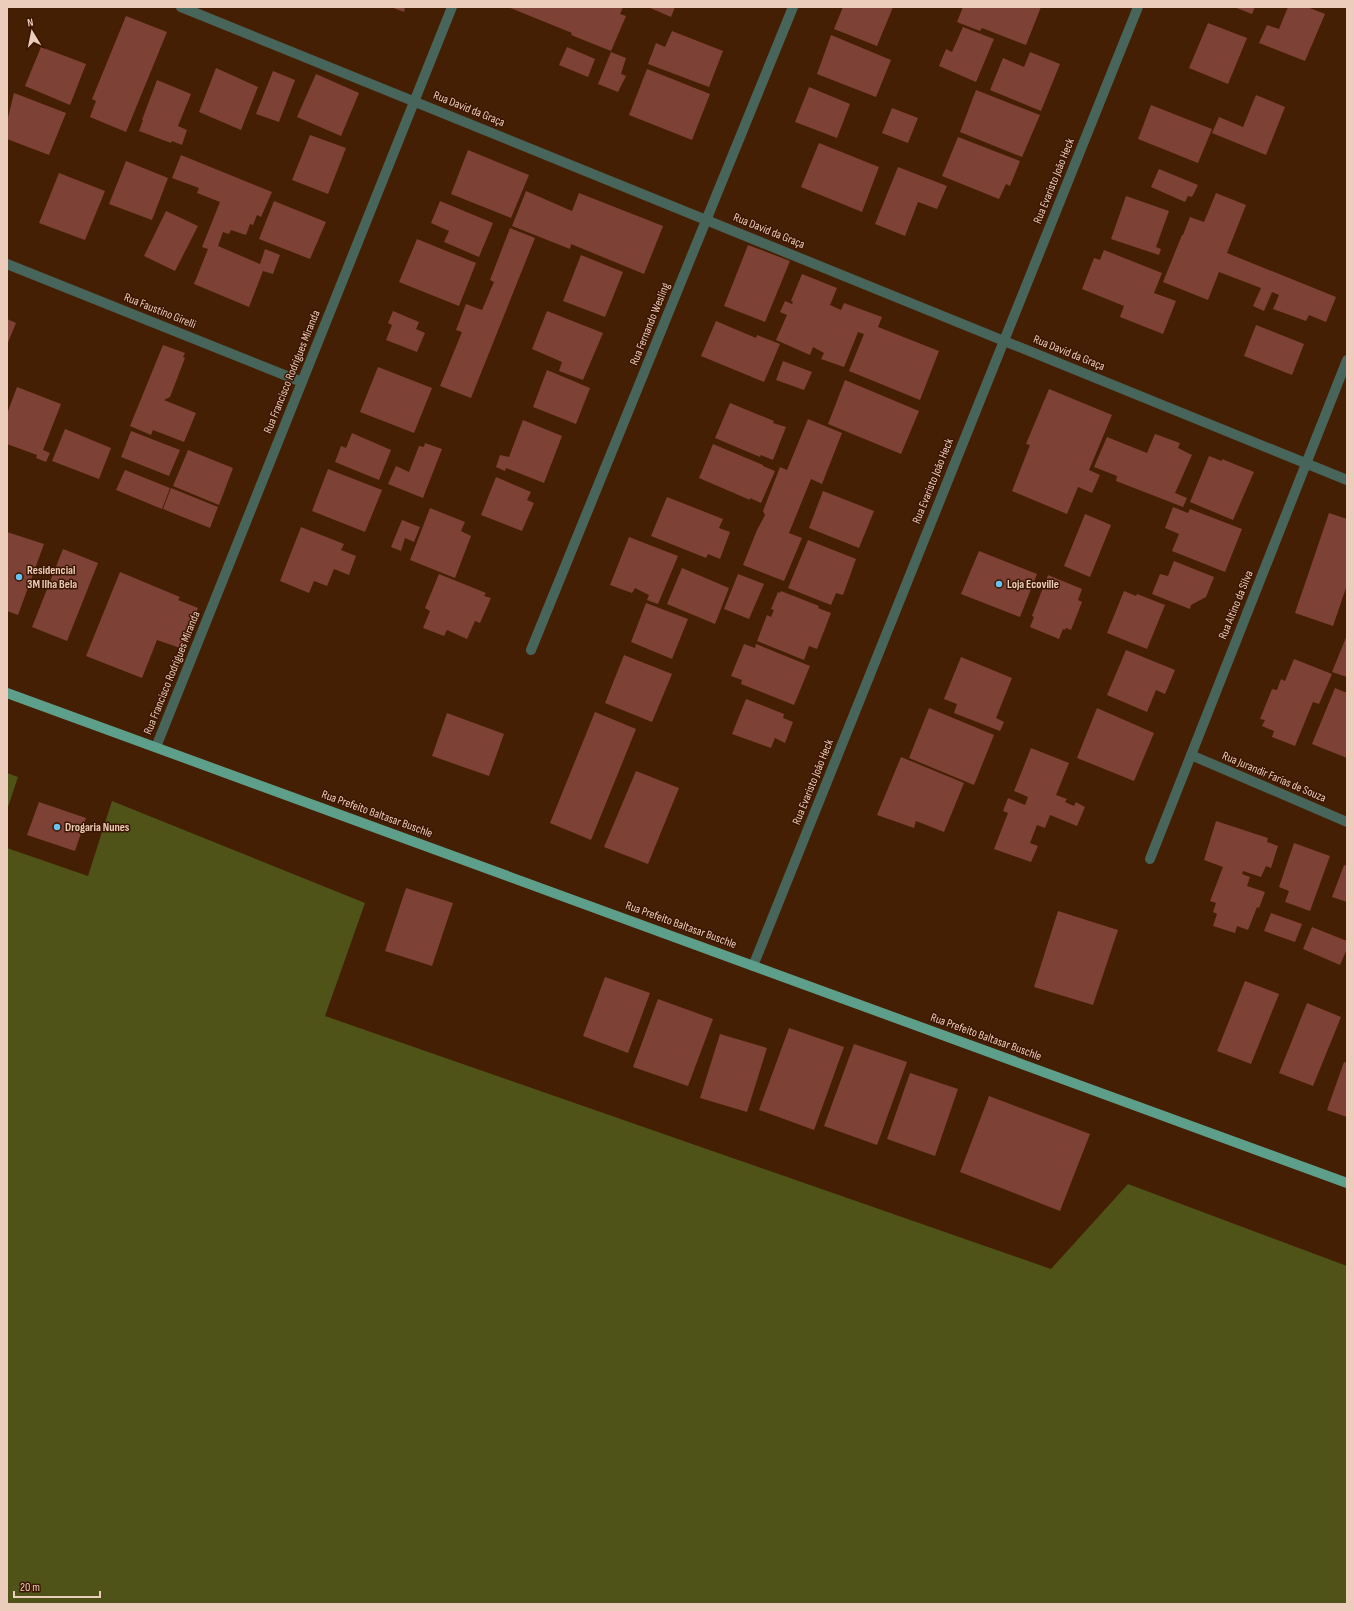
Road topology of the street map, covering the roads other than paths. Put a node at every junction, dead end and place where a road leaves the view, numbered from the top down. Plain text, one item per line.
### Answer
1 (181, 7) edge
2 (452, 7) edge
3 (793, 7) edge
4 (1138, 7) edge
5 (415, 102) junction
6 (706, 220) junction
7 (7, 264) edge
8 (1004, 340) junction
9 (1347, 360) edge
10 (302, 382) junction
11 (1306, 463) junction
12 (1347, 480) edge
13 (531, 650) dead end
14 (7, 693) edge
15 (156, 747) junction
16 (1191, 755) junction
17 (1347, 822) edge
18 (1150, 859) dead end
19 (753, 966) junction
20 (1347, 1183) edge

1 - 5 street, Rua David da Graça
2 - 5 street, Rua Francisco Rodrigues Miranda
3 - 6 street, Rua Fernando Wesling
4 - 8 street, Rua Evaristo João Heck
5 - 6 street, Rua David da Graça
5 - 10 street, Rua Francisco Rodrigues Miranda
6 - 8 street, Rua David da Graça
6 - 13 street, Rua Fernando Wesling
7 - 10 street, Rua Faustino Girelli
8 - 11 street, Rua David da Graça
8 - 19 street, Rua Evaristo João Heck
9 - 11 street, Rua Altino da Silva
10 - 15 street, Rua Francisco Rodrigues Miranda
11 - 12 street, Rua David da Graça
11 - 16 street, Rua Altino da Silva
14 - 15 main road, Rua Prefeito Baltasar Buschle
15 - 19 main road, Rua Prefeito Baltasar Buschle
16 - 17 street, Rua Jurandir Farias de Souza
16 - 18 street, Rua Altino da Silva
19 - 20 main road, Rua Prefeito Baltasar Buschle

